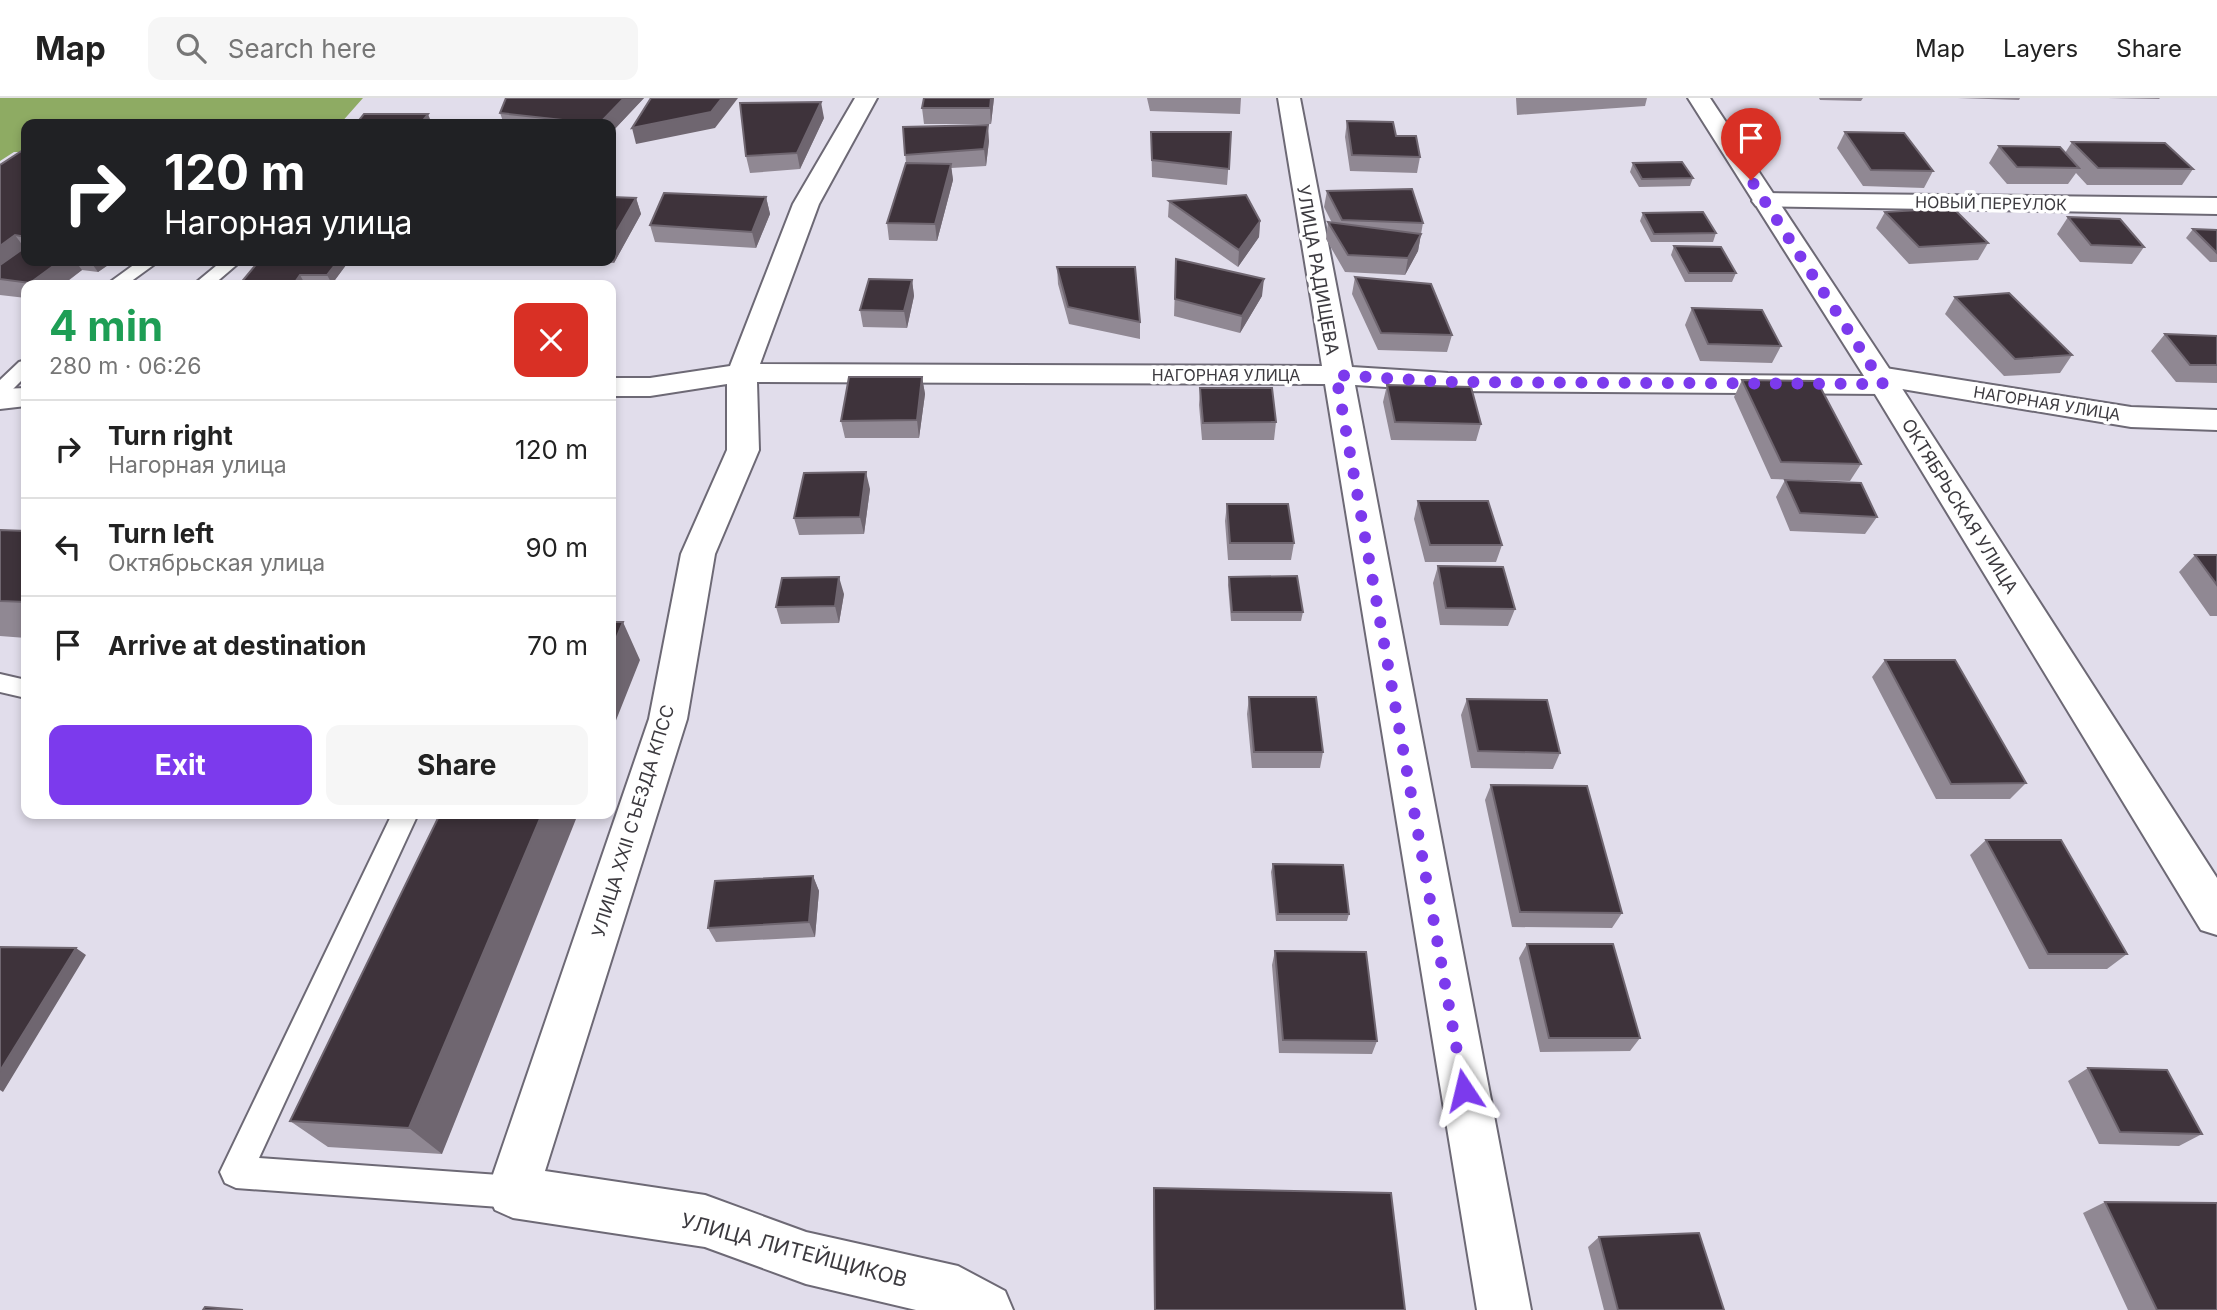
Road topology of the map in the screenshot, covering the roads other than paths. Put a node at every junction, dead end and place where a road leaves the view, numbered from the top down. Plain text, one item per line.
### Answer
1 (866, 98) edge
2 (1289, 98) edge
3 (1699, 98) edge
4 (1765, 201) junction
5 (2217, 206) edge
6 (143, 266) edge
7 (226, 266) edge
8 (122, 280) edge
9 (208, 280) edge
10 (21, 371) edge
11 (742, 373) junction
12 (1336, 375) junction
13 (1881, 380) junction
14 (616, 387) edge
15 (0, 391) edge
16 (21, 397) edge
17 (0, 399) edge
18 (2217, 420) edge
19 (0, 683) edge
20 (21, 688) edge
21 (403, 819) edge
22 (2217, 916) edge
23 (513, 1192) junction
24 (986, 1310) edge
25 (1504, 1310) edge

1 - 11 street, УЛИЦА XXII СЪЕЗДА КПСС
2 - 12 street, УЛИЦА РАДИЩЕВА
3 - 4 street, ОКТЯБРЬСКАЯ УЛИЦА
4 - 5 street, НОВЫЙ ПЕРЕУЛОК
4 - 13 street, ОКТЯБРЬСКАЯ УЛИЦА
6 - 8 lane
7 - 9 lane
10 - 15 lane
11 - 12 street, НАГОРНАЯ УЛИЦА
11 - 14 street, НАГОРНАЯ УЛИЦА
11 - 23 street, УЛИЦА XXII СЪЕЗДА КПСС
12 - 13 street, НАГОРНАЯ УЛИЦА
12 - 25 street, УЛИЦА РАДИЩЕВА
13 - 18 street, НАГОРНАЯ УЛИЦА
13 - 22 street, ОКТЯБРЬСКАЯ УЛИЦА
16 - 17 street
19 - 20 lane
21 - 23 lane
23 - 24 street, УЛИЦА ЛИТЕЙЩИКОВ

